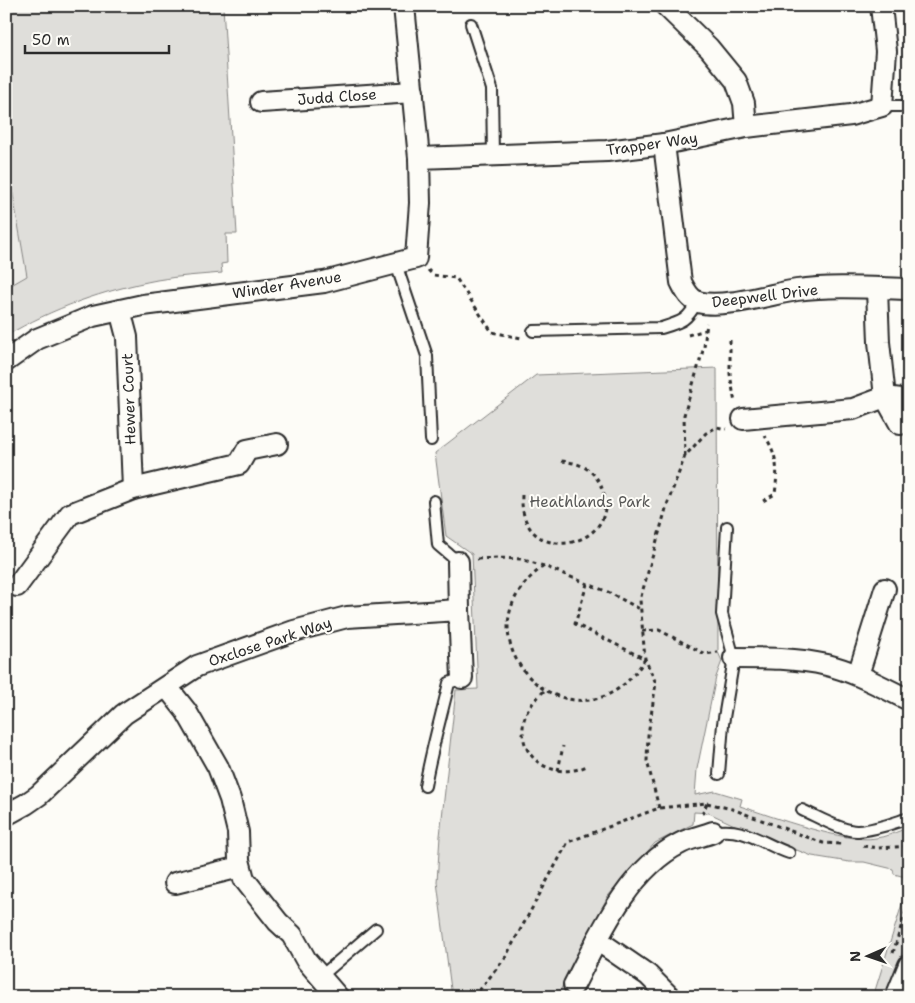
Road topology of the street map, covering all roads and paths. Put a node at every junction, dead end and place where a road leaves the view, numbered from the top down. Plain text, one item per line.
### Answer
1 (404, 6) edge
2 (666, 6) edge
3 (880, 6) edge
4 (471, 24) dead end
5 (412, 92) junction
6 (261, 102) dead end
7 (882, 106) junction
8 (909, 106) edge
9 (746, 127) junction
10 (664, 144) junction
11 (493, 156) junction
12 (419, 158) junction
13 (396, 264) junction
14 (877, 288) junction
15 (909, 290) edge
16 (703, 303) junction
17 (120, 310) junction
18 (533, 331) dead end
19 (6, 361) edge
20 (885, 397) junction
21 (909, 400) edge
22 (743, 419) joint
23 (900, 424) dead end
24 (431, 440) dead end
25 (277, 444) dead end
26 (685, 456) junction
27 (560, 461) dead end
28 (133, 489) junction
29 (522, 495) dead end
30 (434, 501) dead end
31 (728, 527) dead end
32 (458, 562) junction
33 (544, 566) junction
34 (587, 584) junction
35 (17, 586) dead end
36 (885, 589) dead end
37 (641, 609) junction
38 (459, 610) junction
39 (642, 631) junction
40 (734, 658) junction
41 (645, 659) junction
42 (858, 675) junction
43 (462, 678) joint
44 (167, 687) junction
45 (544, 691) junction
46 (909, 700) edge
47 (563, 746) dead end
48 (587, 766) dead end
49 (558, 771) junction
50 (719, 774) dead end
51 (425, 786) dead end
52 (707, 802) junction
53 (659, 808) junction
54 (802, 810) dead end
55 (8, 811) edge
56 (909, 818) edge
57 (714, 832) junction
58 (851, 845) dead end
59 (860, 846) dead end
60 (909, 846) edge
61 (789, 853) dead end
62 (240, 867) junction
63 (175, 883) dead end
64 (909, 901) edge
65 (376, 929) dead end
66 (597, 940) junction
67 (900, 961) edge
68 (326, 989) edge
69 (570, 991) edge
70 (474, 997) edge
71 (670, 997) edge
72 (896, 997) edge

1 - 5 street, Winder Avenue
2 - 9 street
3 - 7 street
4 - 11 lane
5 - 6 street, Judd Close
5 - 12 street, Winder Avenue
7 - 8 lane
7 - 9 street, Trapper Way
9 - 10 street, Trapper Way
10 - 11 street, Trapper Way
10 - 16 street, Deepwell Drive
11 - 12 street, Trapper Way
12 - 13 street, Winder Avenue
13 - 17 street, Winder Avenue
13 - 24 lane
14 - 15 street, Deepwell Drive
14 - 16 street, Deepwell Drive
14 - 20 street
16 - 18 lane
16 - 26 path
17 - 19 street, Winder Avenue
17 - 28 street, Hewer Court
20 - 21 street
20 - 22 street
20 - 23 street
22 - 26 path
25 - 28 street
26 - 37 path
27 - 29 path
28 - 35 street
30 - 32 lane
31 - 40 lane
32 - 33 path
32 - 38 street
33 - 34 path
33 - 45 path
34 - 37 path
34 - 41 path
36 - 42 street
37 - 39 path
38 - 43 street
38 - 44 street, Oxclose Park Way
39 - 40 path
39 - 41 path
40 - 42 street
40 - 50 lane
41 - 45 path
41 - 53 path
42 - 46 street
43 - 51 lane
44 - 55 street, Oxclose Park Way
44 - 62 street
45 - 49 path
47 - 49 path
48 - 49 path
52 - 53 path
52 - 57 path
52 - 58 path
53 - 70 path
54 - 56 lane
57 - 61 lane
57 - 66 street
59 - 60 path
62 - 63 street
62 - 68 street
64 - 67 path
65 - 68 lane
66 - 69 street
66 - 71 street
67 - 72 street

